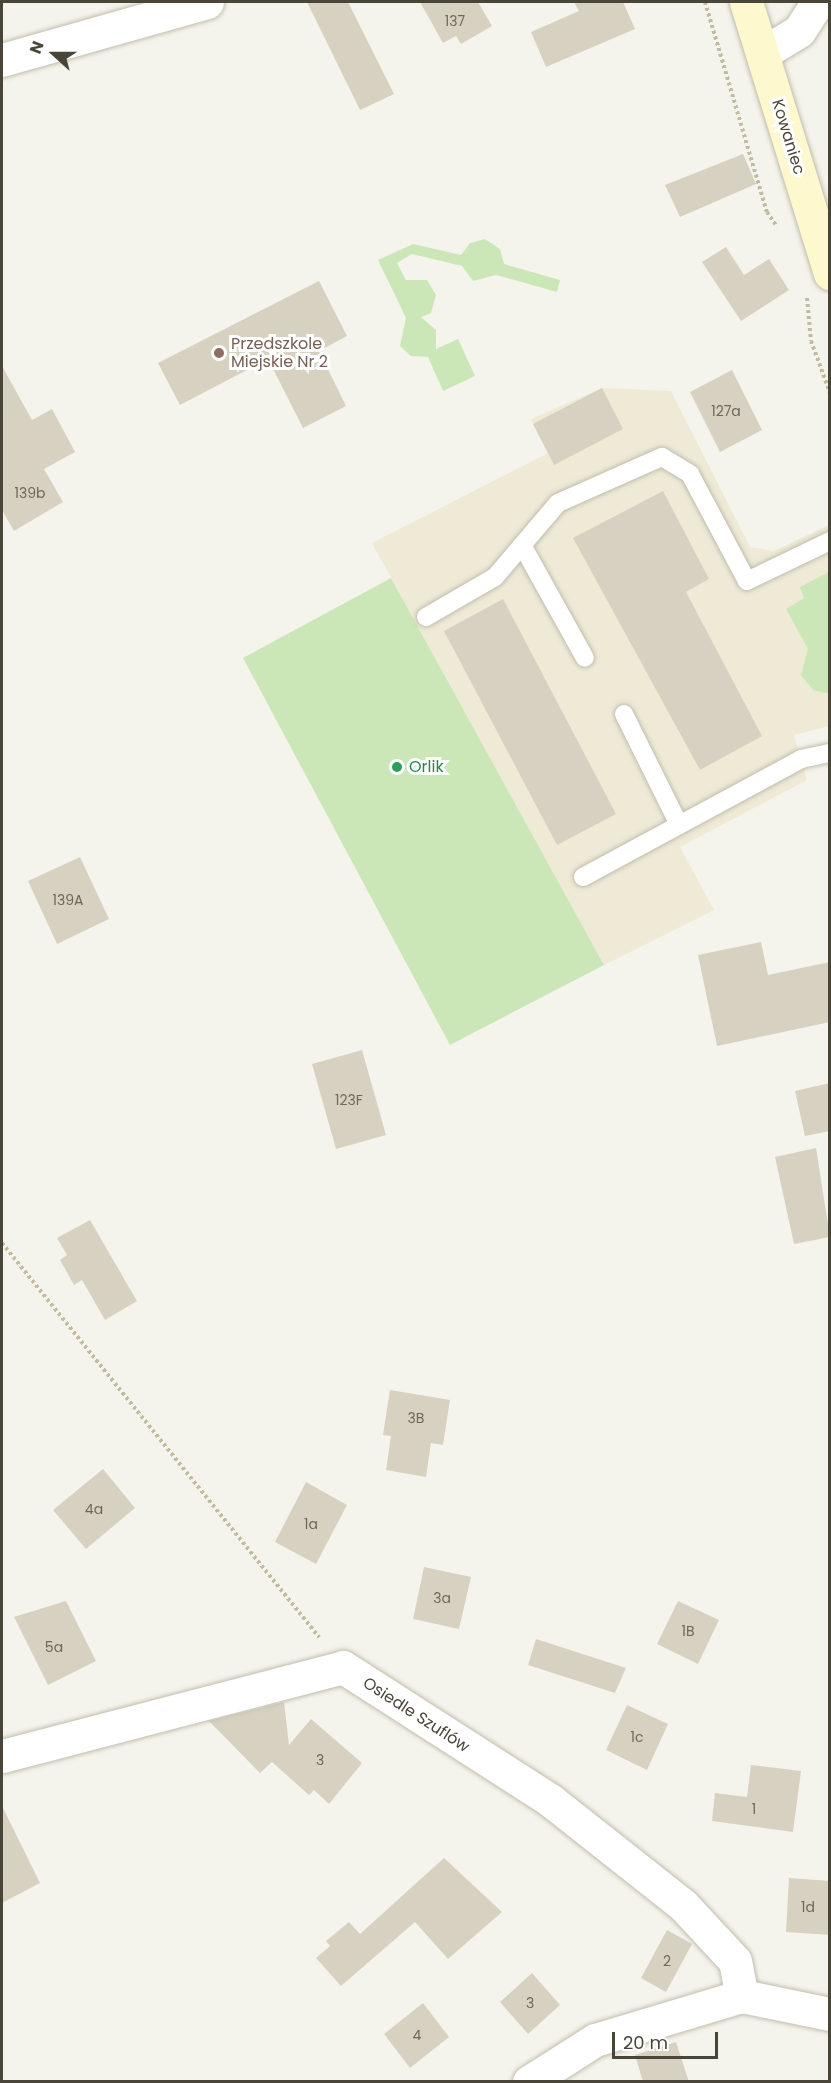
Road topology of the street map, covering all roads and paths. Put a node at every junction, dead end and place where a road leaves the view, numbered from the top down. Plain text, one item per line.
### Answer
1 (207, 2) edge
2 (746, 2) edge
3 (818, 2) edge
4 (174, 7) edge
5 (763, 53) junction
6 (2, 60) edge
7 (830, 273) edge
8 (830, 541) edge
9 (522, 545) junction
10 (426, 617) dead end
11 (585, 658) dead end
12 (624, 714) dead end
13 (830, 753) edge
14 (679, 825) junction
15 (583, 877) dead end
16 (2, 1243) edge
17 (343, 1667) junction
18 (2, 1756) edge
19 (742, 1996) junction
20 (830, 2014) edge
21 (530, 2082) edge

1 - 4 street
2 - 5 street, Kowaniec
3 - 5 street
4 - 6 street
5 - 7 street, Kowaniec
8 - 9 lane
9 - 10 lane
9 - 11 lane
12 - 14 lane
13 - 14 lane
14 - 15 lane
16 - 17 path
17 - 18 street
17 - 19 street, Osiedle Szuflów
19 - 20 street
19 - 21 street

